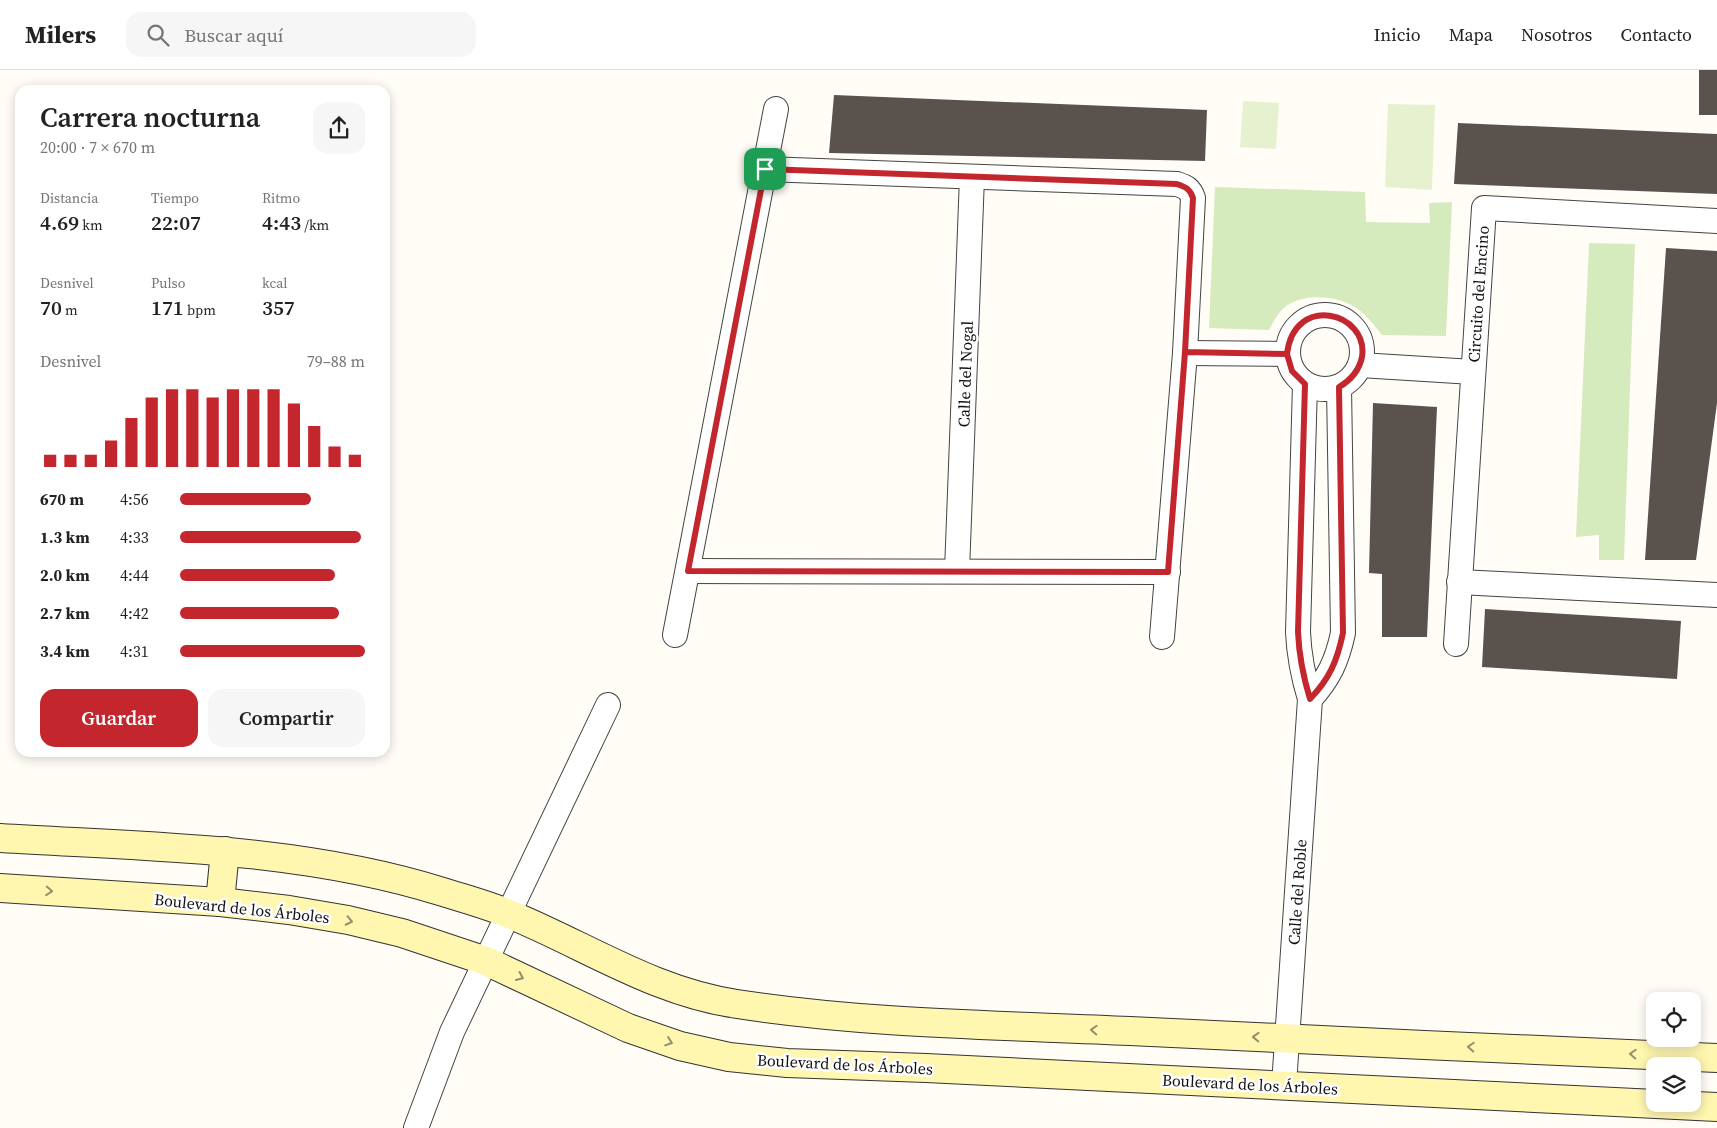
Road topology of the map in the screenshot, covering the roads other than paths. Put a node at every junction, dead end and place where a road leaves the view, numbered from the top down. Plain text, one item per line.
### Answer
1 (776, 109) dead end
2 (765, 169) junction
3 (972, 176) junction
4 (1717, 221) edge
5 (1185, 352) junction
6 (1287, 354) junction
7 (1360, 365) junction
8 (1473, 372) junction
9 (1305, 384) junction
10 (1339, 387) junction
11 (688, 571) junction
12 (957, 571) junction
13 (1168, 572) junction
14 (1459, 582) junction
15 (1717, 595) edge
16 (676, 635) dead end
17 (1162, 637) dead end
18 (1456, 644) dead end
19 (1310, 699) junction
20 (608, 704) dead end
21 (0, 838) edge
22 (225, 851) junction
23 (0, 888) edge
24 (220, 902) junction
25 (508, 913) junction
26 (486, 961) junction
27 (1288, 1038) junction
28 (1717, 1058) edge
29 (1284, 1085) junction
30 (1717, 1107) edge
31 (416, 1128) edge

1 - 2 street
2 - 3 street
2 - 11 street
3 - 5 street
3 - 12 street, Calle del Nogal
4 - 8 street, Circuito del Encino
5 - 6 street
5 - 13 street
6 - 7 street
6 - 9 street
7 - 8 street
7 - 10 street
8 - 14 street, Circuito del Encino
9 - 10 street
9 - 19 street, Calle del Roble
10 - 19 street
11 - 12 street
11 - 16 street
12 - 13 street
13 - 17 street
14 - 15 street
14 - 18 street, Circuito del Encino
19 - 27 street, Calle del Roble
20 - 25 street
21 - 22 main road
22 - 24 main road
22 - 25 main road
23 -> 24 main road, Boulevard de los Árboles
24 -> 26 main road, Boulevard de los Árboles
25 - 26 street
27 -> 25 main road
26 -> 29 main road, Boulevard de los Árboles
26 - 31 street
28 -> 27 main road
27 - 29 street, Calle del Roble
29 - 30 main road, Boulevard de los Árboles

